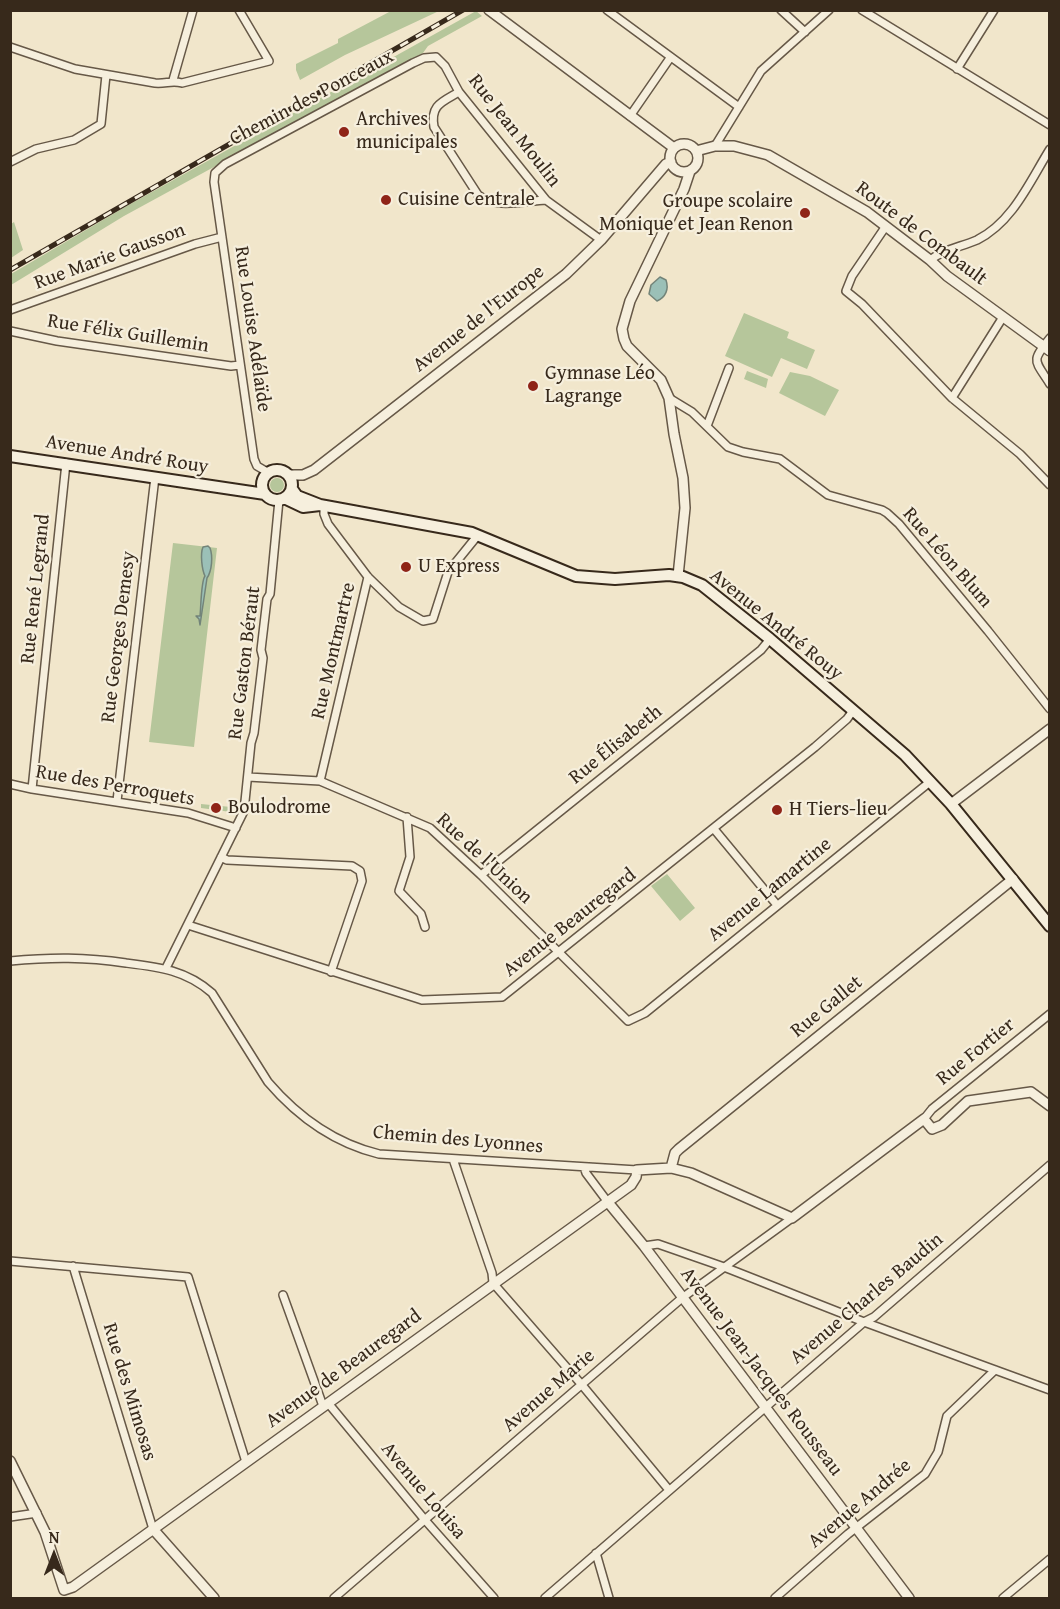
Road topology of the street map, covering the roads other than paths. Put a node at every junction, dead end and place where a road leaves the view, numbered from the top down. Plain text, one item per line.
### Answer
1 (193, 10) edge
2 (239, 10) edge
3 (607, 10) edge
4 (781, 10) edge
5 (829, 10) edge
6 (862, 10) edge
7 (994, 10) edge
8 (491, 12) edge
9 (806, 32) junction
10 (10, 47) edge
11 (436, 57) joint
12 (670, 58) junction
13 (957, 69) junction
14 (106, 75) junction
15 (173, 80) junction
16 (459, 92) junction
17 (739, 107) junction
18 (630, 116) junction
19 (1050, 125) edge
20 (715, 146) junction
21 (675, 148) junction
22 (1050, 149) edge
23 (696, 151) junction
24 (10, 162) edge
25 (671, 162) junction
26 (690, 171) junction
27 (214, 182) joint
28 (546, 200) junction
29 (886, 226) junction
30 (222, 237) junction
31 (601, 240) junction
32 (930, 260) junction
33 (10, 310) edge
34 (1003, 317) junction
35 (10, 332) edge
36 (1050, 338) edge
37 (1046, 349) edge
38 (240, 365) junction
39 (729, 368) dead end
40 (1050, 384) edge
41 (669, 398) junction
42 (952, 398) junction
43 (707, 426) junction
44 (10, 456) edge
45 (66, 463) junction
46 (288, 475) junction
47 (266, 476) junction
48 (155, 477) junction
49 (1050, 485) edge
50 (291, 489) junction
51 (238, 490) junction
52 (266, 494) junction
53 (281, 499) junction
54 (322, 505) junction
55 (478, 535) junction
56 (678, 576) junction
57 (368, 577) junction
58 (770, 639) junction
59 (1050, 709) edge
60 (852, 712) junction
61 (1050, 729) edge
62 (248, 777) junction
63 (320, 781) junction
64 (931, 781) junction
65 (10, 784) edge
66 (32, 789) junction
67 (117, 801) junction
68 (951, 804) junction
69 (407, 817) junction
70 (236, 828) junction
71 (714, 829) junction
72 (221, 857) junction
73 (481, 875) junction
74 (1013, 879) junction
75 (777, 905) junction
76 (188, 925) junction
77 (1050, 926) edge
78 (425, 927) dead end
79 (558, 954) junction
80 (10, 961) edge
81 (166, 968) junction
82 (331, 972) junction
83 (1050, 1014) edge
84 (628, 1021) joint
85 (1050, 1106) edge
86 (924, 1119) junction
87 (453, 1159) junction
88 (1050, 1165) edge
89 (587, 1168) junction
90 (671, 1168) junction
91 (637, 1170) junction
92 (607, 1201) junction
93 (792, 1218) junction
94 (644, 1246) junction
95 (10, 1261) edge
96 (73, 1266) junction
97 (724, 1267) junction
98 (493, 1283) junction
99 (284, 1295) dead end
100 (682, 1298) junction
101 (864, 1322) junction
102 (995, 1370) junction
103 (582, 1385) junction
104 (1050, 1390) edge
105 (325, 1405) junction
106 (765, 1408) junction
107 (10, 1461) edge
108 (246, 1462) junction
109 (669, 1490) junction
110 (37, 1513) junction
111 (10, 1517) edge
112 (425, 1520) junction
113 (856, 1528) junction
114 (153, 1529) junction
115 (596, 1553) junction
116 (1050, 1559) edge
117 (65, 1595) edge
118 (214, 1599) edge
119 (334, 1599) edge
120 (494, 1599) edge
121 (545, 1599) edge
122 (609, 1599) edge
123 (775, 1599) edge
124 (909, 1599) edge
125 (1003, 1599) edge

1 - 15 street
2 - 15 street
3 - 12 street
4 - 9 street
5 - 9 street
6 - 13 street
7 - 13 street
8 - 18 street
9 - 17 street
10 - 14 street
11 - 16 street, Rue Jean Moulin
11 - 27 street, Chemin des Ponceaux
12 - 17 street
12 - 18 street
13 - 19 street
14 - 15 street
14 - 24 street
16 - 28 street, Rue Jean Moulin
16 - 28 street
17 - 20 street
18 - 21 street
20 - 23 street, Route de Combault
20 - 29 street, Route de Combault
21 - 23 street
21 - 25 street
22 - 32 street
23 - 26 street
25 - 26 street
25 - 31 street, Avenue de l'Europe
26 - 41 street
27 - 30 street, Rue Louise Adélaïde
28 - 31 street, Rue Jean Moulin
29 - 32 street, Route de Combault
29 - 42 street
30 - 33 street, Rue Marie Gausson
30 - 38 street, Rue Louise Adélaïde
31 - 46 street, Avenue de l'Europe
32 - 34 street, Route de Combault
34 - 37 street, Route de Combault
34 - 42 street
35 - 38 street, Rue Félix Guillemin
36 - 37 street
37 - 40 street
38 - 47 street, Rue Louise Adélaïde
39 - 43 street
41 - 43 street, Rue Léon Blum
41 - 56 street
42 - 49 street
43 - 59 street, Rue Léon Blum
44 - 45 main road, Avenue André Rouy
45 - 48 main road, Avenue André Rouy
45 - 66 street, Rue René Legrand
46 - 47 main road
46 - 50 main road
47 - 51 main road
47 - 52 main road
48 - 51 main road, Avenue André Rouy
48 - 67 street, Rue Georges Demesy
50 - 53 main road
50 - 54 main road, Avenue André Rouy
51 - 52 main road, Avenue André Rouy
52 - 53 main road
53 - 54 main road, Avenue André Rouy
53 - 62 street, Rue Gaston Béraut
54 - 55 main road, Avenue André Rouy
54 - 57 street, Rue Montmartre
55 - 56 main road, Avenue André Rouy
55 - 57 street
56 - 58 main road, Avenue André Rouy
57 - 63 street, Rue Montmartre
58 - 60 main road, Avenue André Rouy
58 - 73 street, Rue Élisabeth
60 - 64 main road, Avenue André Rouy
60 - 71 street, Avenue Beauregard
61 - 68 street
62 - 63 street, Rue de l'Union
62 - 70 street, Rue Gaston Béraut
63 - 69 street, Rue de l'Union
64 - 68 main road, Avenue André Rouy
64 - 75 street, Avenue Lamartine
65 - 66 street, Rue des Perroquets
66 - 67 street, Rue des Perroquets
67 - 70 street, Rue des Perroquets
68 - 74 main road, Avenue André Rouy
69 - 73 street, Rue de l'Union
69 - 78 street
70 - 72 street
71 - 75 street
71 - 79 street, Avenue Beauregard
72 - 76 street
72 - 82 street
73 - 79 street, Rue de l'Union
74 - 77 main road, Avenue André Rouy
74 - 90 street, Rue Gallet
75 - 84 street, Avenue Lamartine
76 - 81 street
76 - 82 street, Avenue Beauregard
79 - 82 street, Avenue Beauregard
79 - 84 street, Rue de l'Union
80 - 81 street, Chemin des Lyonnes
81 - 87 street, Chemin des Lyonnes
83 - 86 street, Rue Fortier
85 - 86 street
86 - 93 street
87 - 89 street, Chemin des Lyonnes
87 - 98 street
88 - 101 street, Avenue Charles Baudin
89 - 91 street, Chemin des Lyonnes
89 - 92 street, Avenue Jean-Jacques Rousseau
90 - 91 street, Chemin des Lyonnes
90 - 93 street, Chemin des Lyonnes
91 - 92 street, Avenue de Beauregard
92 - 94 street, Avenue Jean-Jacques Rousseau
92 - 98 street, Avenue de Beauregard
93 - 97 street, Avenue Marie
94 - 97 street
94 - 100 street, Avenue Jean-Jacques Rousseau
95 - 96 street
96 - 108 street
96 - 114 street, Rue des Mimosas
97 - 100 street, Avenue Marie
97 - 101 street
98 - 103 street
98 - 105 street, Avenue de Beauregard
99 - 105 street
100 - 103 street, Avenue Marie
100 - 106 street, Avenue Jean-Jacques Rousseau
101 - 102 street
101 - 106 street, Avenue Charles Baudin
102 - 104 street
102 - 113 street, Avenue Andrée
103 - 109 street
103 - 112 street, Avenue Marie
105 - 108 street, Avenue de Beauregard
105 - 112 street, Avenue Louisa
106 - 109 street, Avenue Charles Baudin
106 - 113 street, Avenue Jean-Jacques Rousseau
107 - 110 street
108 - 114 street, Avenue de Beauregard
109 - 115 street, Avenue Charles Baudin
110 - 111 street
110 - 117 street
112 - 119 street, Avenue Marie
112 - 120 street, Avenue Louisa
113 - 123 street, Avenue Andrée
113 - 124 street, Avenue Jean-Jacques Rousseau
114 - 117 street, Avenue de Beauregard
114 - 118 street
115 - 121 street, Avenue Charles Baudin
115 - 122 street
116 - 125 street

